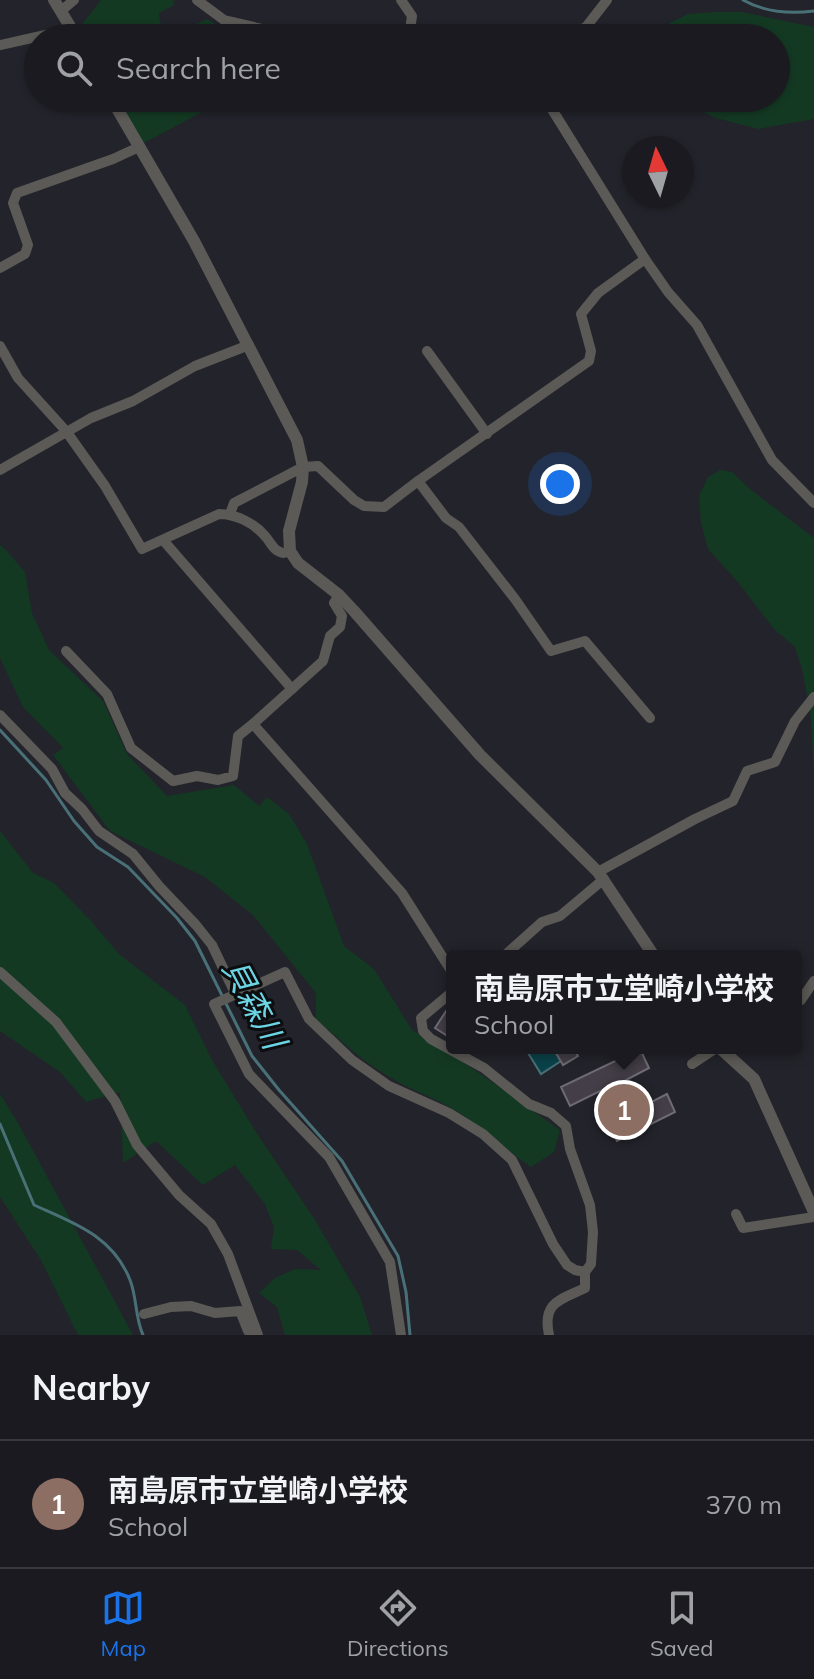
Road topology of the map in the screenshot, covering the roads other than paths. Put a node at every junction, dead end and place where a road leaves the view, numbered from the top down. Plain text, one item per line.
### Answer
1 (74, 0) edge
2 (197, 0) edge
3 (401, 0) edge
4 (607, 0) edge
5 (58, 6) edge
6 (68, 24) edge
7 (241, 24) edge
8 (411, 24) edge
9 (588, 24) edge
10 (24, 41) edge
11 (0, 45) edge
12 (119, 112) edge
13 (554, 112) edge
14 (139, 147) junction
15 (645, 259) junction
16 (0, 268) edge
17 (249, 345) junction
18 (0, 346) edge
19 (427, 351) dead end
20 (66, 431) junction
21 (487, 434) junction
22 (303, 467) junction
23 (0, 470) edge
24 (418, 481) junction
25 (814, 503) edge
26 (230, 514) junction
27 (163, 540) junction
28 (290, 551) junction
29 (339, 595) junction
30 (66, 651) dead end
31 (292, 689) junction
32 (814, 697) edge
33 (0, 715) edge
34 (650, 718) dead end
35 (253, 724) junction
36 (601, 875) junction
37 (511, 950) edge
38 (650, 950) edge
39 (446, 963) edge
40 (0, 972) edge
41 (814, 981) edge
42 (228, 996) junction
43 (446, 997) edge
44 (802, 999) edge
45 (446, 1047) edge
46 (458, 1054) edge
47 (708, 1054) edge
48 (725, 1054) edge
49 (692, 1064) dead end
50 (736, 1214) dead end
51 (814, 1214) edge
52 (585, 1272) junction
53 (144, 1314) dead end
54 (257, 1335) edge
55 (401, 1335) edge
56 (549, 1335) edge

1 - 5 street
2 - 7 street
3 - 8 street
4 - 9 street
5 - 6 street
10 - 11 street
12 - 14 street
13 - 15 street
14 - 16 street
14 - 17 street
15 - 21 street
15 - 25 street
17 - 20 street
17 - 22 street
18 - 20 street
19 - 21 street
20 - 23 street
20 - 27 street
21 - 24 street
22 - 24 street
22 - 26 street
22 - 28 street
24 - 34 street
26 - 27 street
26 - 28 street
27 - 31 street
28 - 29 street
29 - 31 street
29 - 36 street
30 - 35 street
31 - 35 street
32 - 36 street
33 - 42 street
35 - 39 street
36 - 37 street
36 - 38 street
40 - 54 street
41 - 44 street
42 - 52 street
42 - 55 street
43 - 45 street
46 - 52 street
47 - 49 street
48 - 51 street
50 - 51 street
52 - 56 street
53 - 54 street

